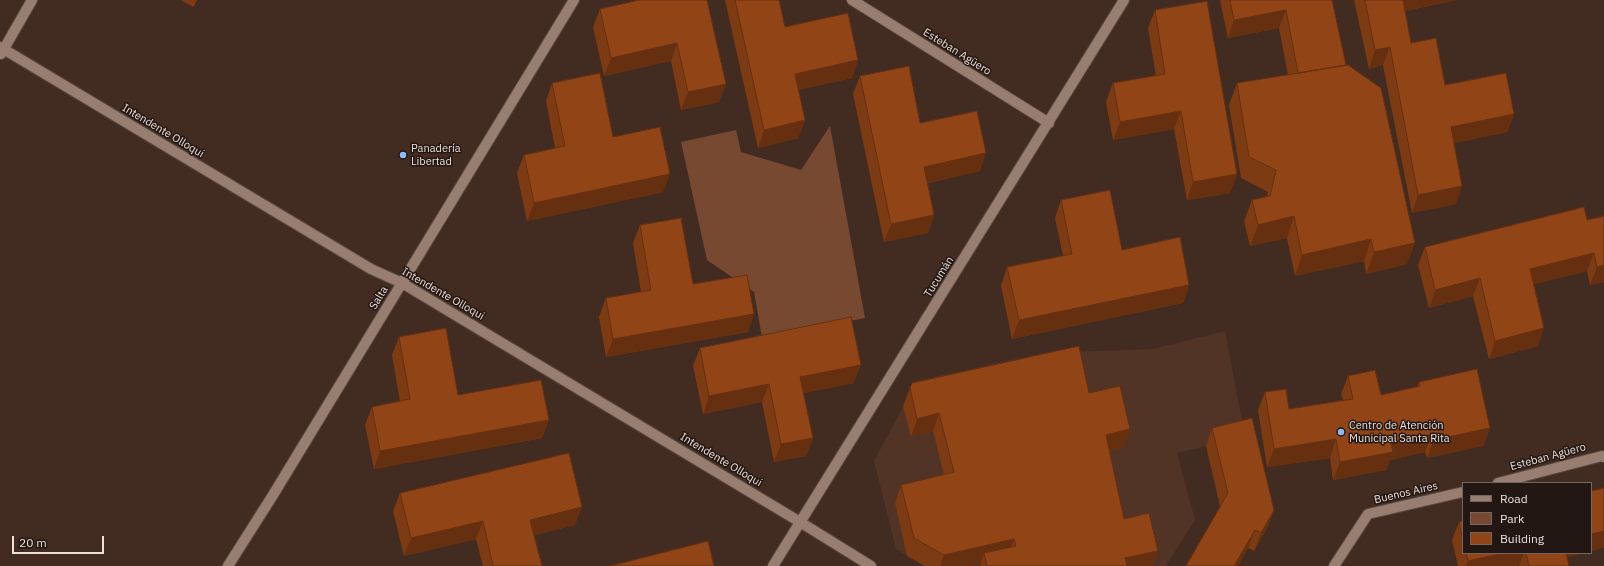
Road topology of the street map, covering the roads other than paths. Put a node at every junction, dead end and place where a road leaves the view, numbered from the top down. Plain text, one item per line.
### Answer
1 (32, 0) edge
2 (574, 0) edge
3 (852, 0) edge
4 (1124, 0) edge
5 (1, 50) edge
6 (1049, 123) junction
7 (402, 283) junction
8 (1604, 457) edge
9 (1502, 482) edge
10 (1462, 492) edge
11 (800, 522) junction
12 (228, 566) edge
13 (773, 566) edge
14 (871, 566) edge
15 (1334, 566) edge

1 - 5 street
2 - 7 street, Salta
3 - 6 street, Esteban Agüero
4 - 6 street, Tucumán
5 - 7 street, Intendente Olloqui
6 - 11 street, Tucumán
7 - 11 street, Intendente Olloqui
7 - 12 street, Salta
8 - 9 street, Esteban Agüero
10 - 15 street, Buenos Aires
11 - 13 street, Tucumán
11 - 14 street, Intendente Olloqui

